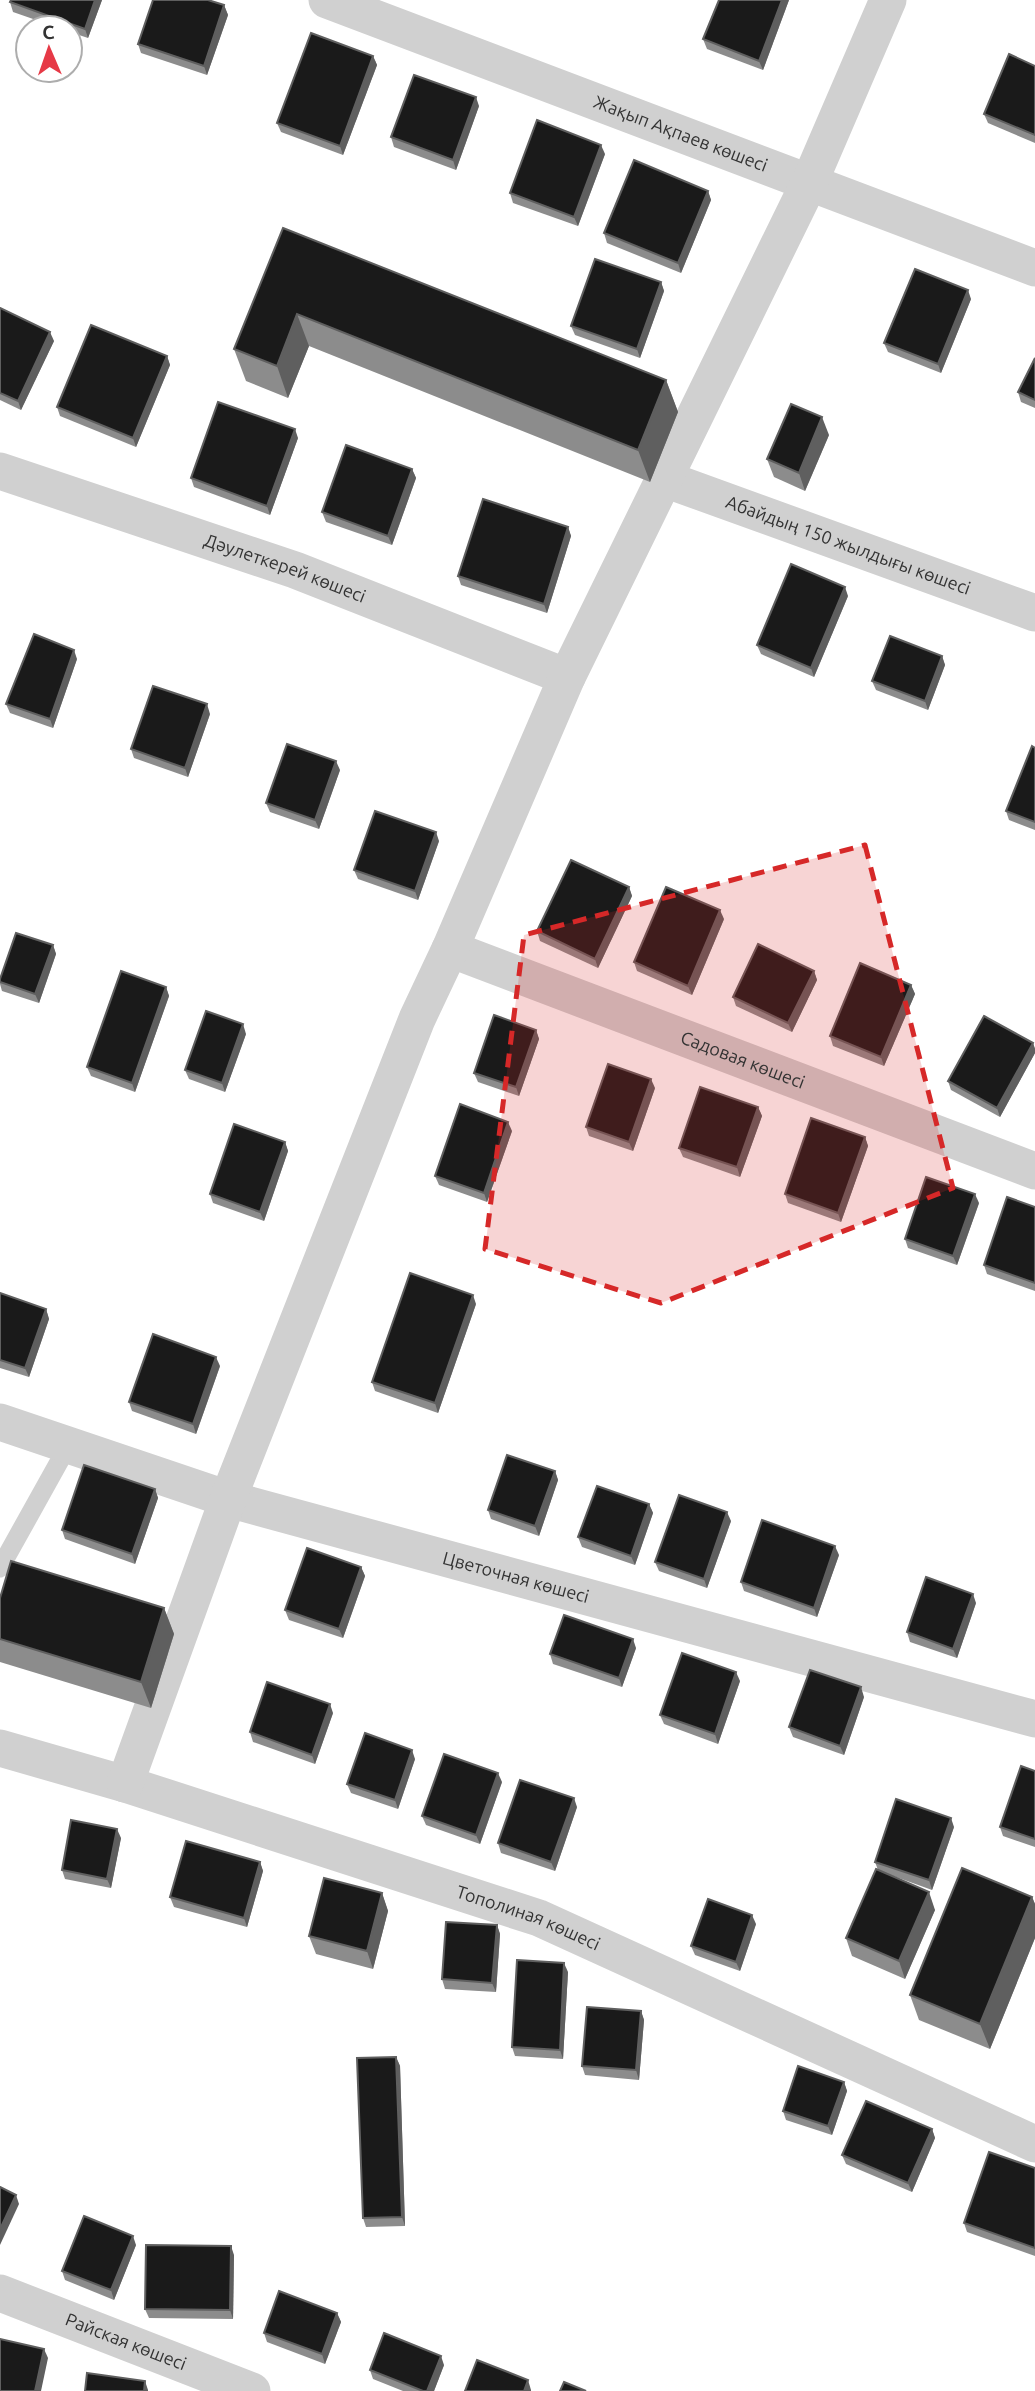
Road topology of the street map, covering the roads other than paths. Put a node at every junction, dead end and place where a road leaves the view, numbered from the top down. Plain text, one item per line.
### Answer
1 (327, 0) edge
2 (888, 0) edge
3 (810, 181) junction
4 (1035, 268) edge
5 (0, 471) edge
6 (662, 478) junction
7 (1035, 613) edge
8 (567, 677) junction
9 (450, 949) junction
10 (1035, 1171) edge
11 (0, 1422) edge
12 (69, 1444) junction
13 (228, 1499) junction
14 (0, 1568) edge
15 (1035, 1719) edge
16 (0, 1748) edge
17 (125, 1784) junction
18 (1035, 2144) edge
19 (0, 2293) edge
20 (252, 2391) edge

1 - 3 street, Жақып Ақпаев көшесі
2 - 3 street
3 - 4 street, Жақып Ақпаев көшесі
3 - 6 street
5 - 8 street, Дәулеткерей көшесі
6 - 7 street, Абайдың 150 жылдығы көшесі
6 - 8 street
8 - 9 street
9 - 10 street, Садовая көшесі
9 - 13 street
11 - 12 street, Цветочная көшесі
12 - 13 street, Цветочная көшесі
12 - 14 lane
13 - 15 street, Цветочная көшесі
13 - 17 street
16 - 17 street, Тополиная көшесі
17 - 18 street, Тополиная көшесі
19 - 20 street, Райская көшесі

